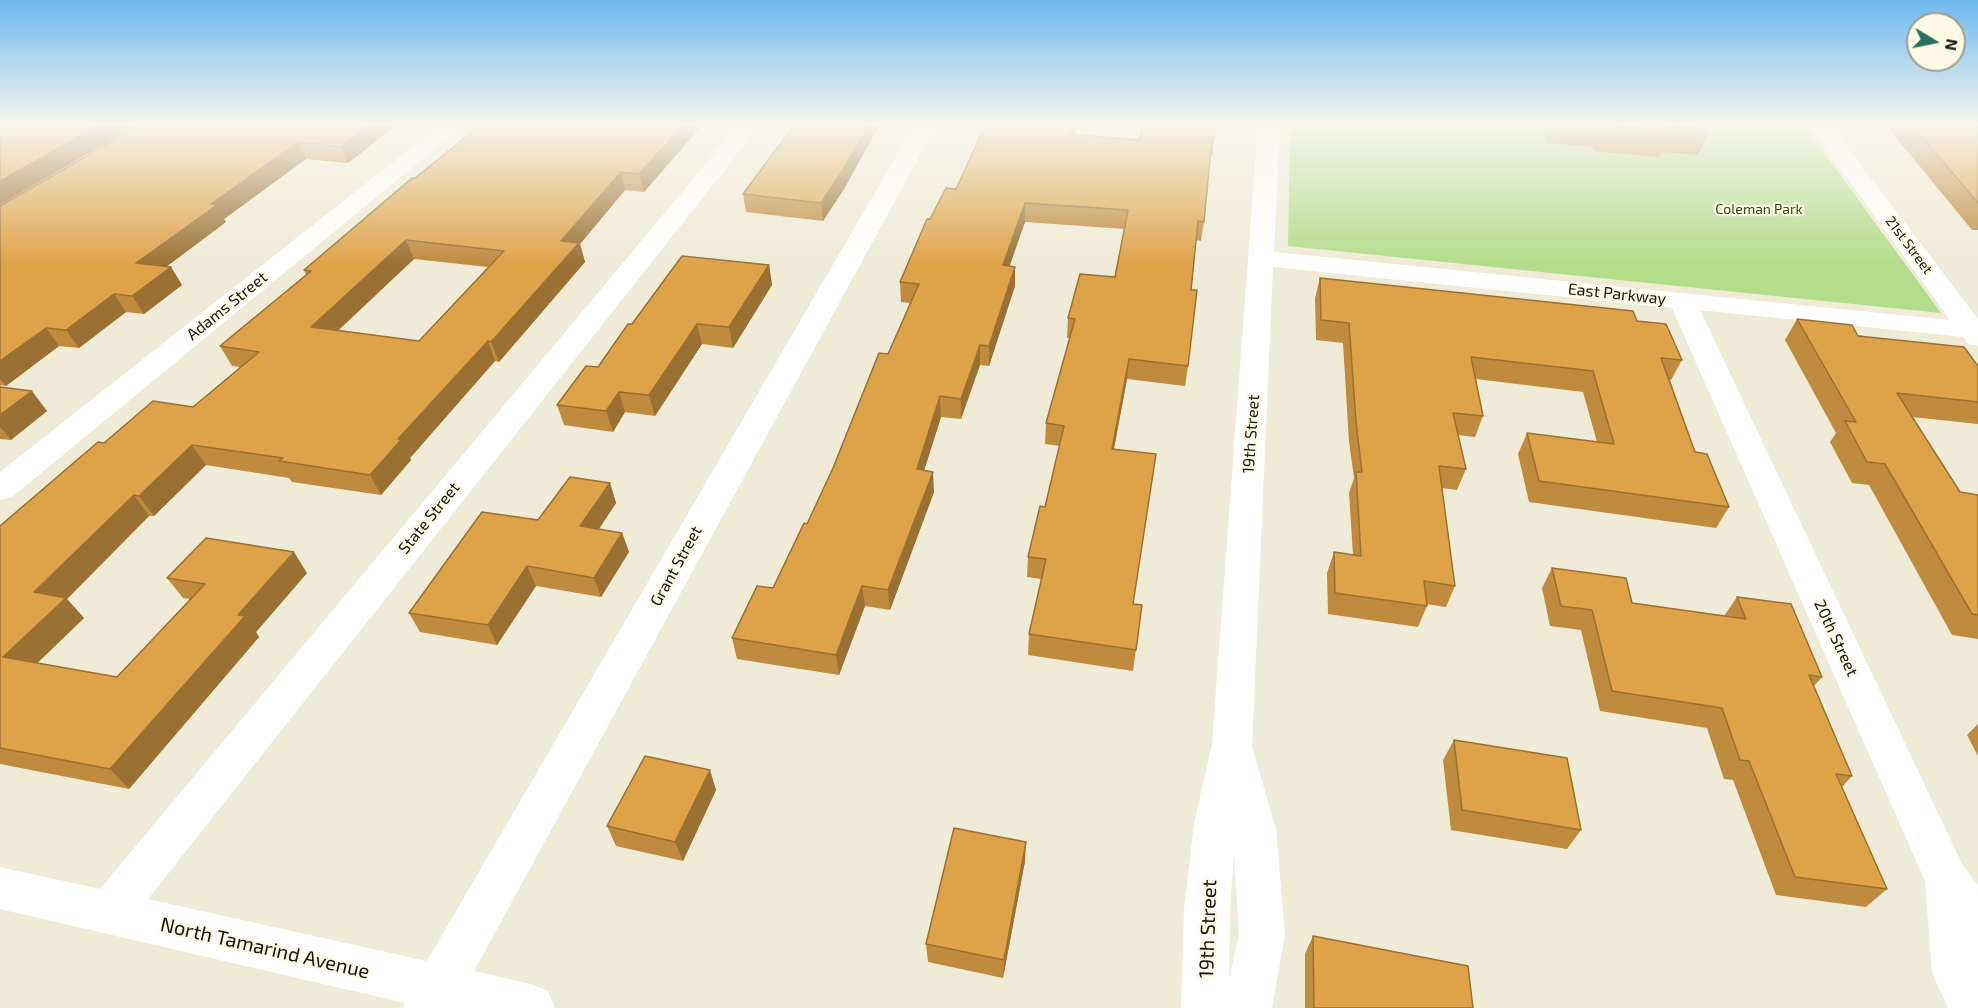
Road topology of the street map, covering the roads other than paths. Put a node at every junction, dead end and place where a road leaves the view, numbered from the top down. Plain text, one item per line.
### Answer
1 (395, 171) edge
2 (712, 171) edge
3 (899, 171) edge
4 (1267, 171) edge
5 (1854, 171) edge
6 (1262, 258) junction
7 (1694, 302) junction
8 (1975, 334) edge
9 (0, 489) edge
10 (1232, 744) junction
11 (1947, 881) junction
12 (0, 888) edge
13 (109, 913) junction
14 (1978, 921) edge
15 (433, 998) edge
16 (531, 1008) edge
17 (1205, 1008) edge
18 (1248, 1008) edge
19 (1973, 1008) edge

1 - 9 street, Adams Street
2 - 13 street, State Street
3 - 15 street, Grant Street
4 - 6 street, 19th Street
5 - 8 street, 21st Street
6 - 7 street, East Parkway
6 - 10 street, 19th Street
7 - 8 street, East Parkway
7 - 11 street, 20th Street
10 - 17 street, 19th Street
10 - 18 street, 19th Street
11 - 14 street, 20th Street
11 - 19 street, 20th Street
12 - 13 street, North Tamarind Avenue
13 - 15 street, North Tamarind Avenue
15 - 16 street, North Tamarind Avenue

